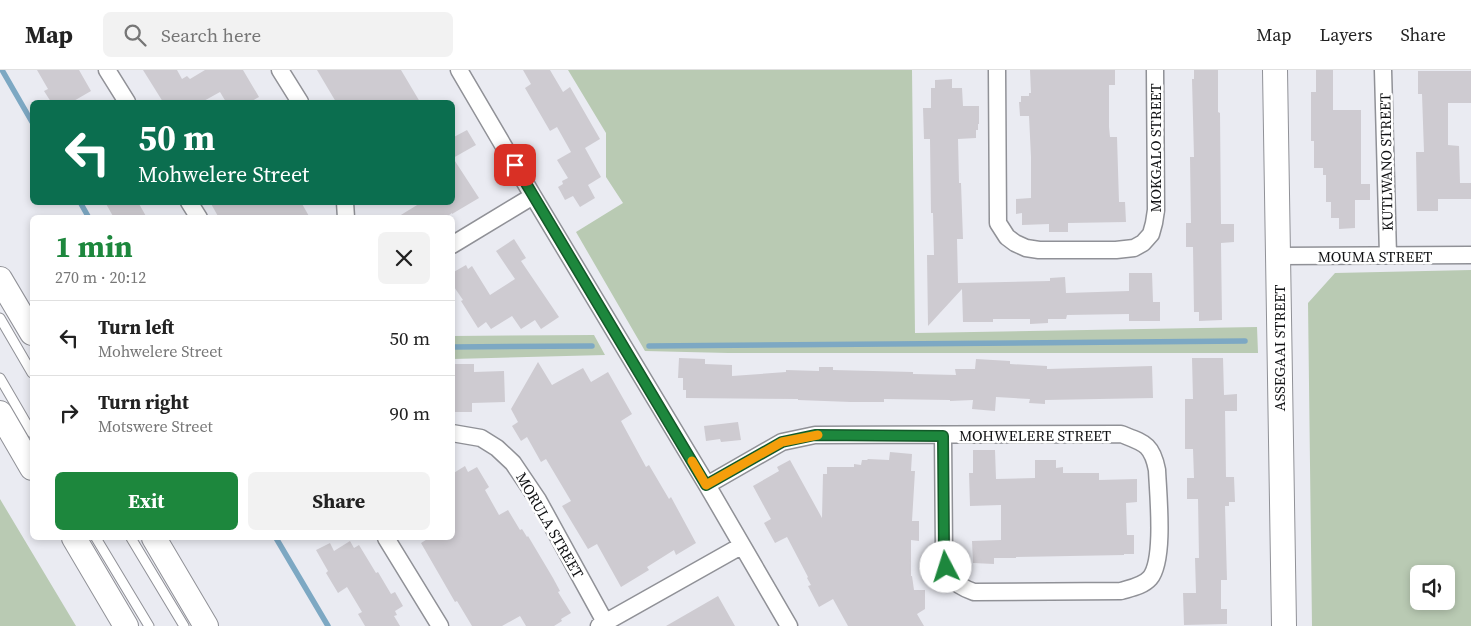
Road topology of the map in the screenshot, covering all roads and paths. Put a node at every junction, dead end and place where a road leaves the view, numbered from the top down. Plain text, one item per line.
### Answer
1 (107, 70) edge
2 (280, 70) edge
3 (459, 70) edge
4 (997, 70) edge
5 (1155, 70) edge
6 (1275, 70) edge
7 (1383, 70) edge
8 (126, 100) edge
9 (299, 100) edge
10 (533, 196) junction
11 (455, 243) edge
12 (1388, 255) junction
13 (1471, 255) edge
14 (1278, 256) junction
15 (0, 279) edge
16 (0, 318) edge
17 (30, 330) edge
18 (30, 370) edge
19 (0, 378) edge
20 (0, 413) edge
21 (30, 430) edge
22 (455, 434) edge
23 (943, 436) junction
24 (30, 465) edge
25 (706, 485) junction
26 (75, 540) edge
27 (97, 540) edge
28 (132, 540) edge
29 (155, 540) edge
30 (387, 540) edge
31 (741, 546) junction
32 (602, 624) edge
33 (126, 626) edge
34 (149, 626) edge
35 (184, 626) edge
36 (206, 626) edge
37 (440, 626) edge
38 (789, 626) edge
39 (1284, 626) edge

1 - 8 street
2 - 9 street
3 - 10 street
4 - 5 street, MOKGALO STREET
6 - 14 street, ASSEGAAI STREET
7 - 12 street, KUTLWANO STREET
10 - 11 street
10 - 25 street
12 - 13 street, MOUMA STREET
12 - 14 street, MOUMA STREET
14 - 39 street, ASSEGAAI STREET
15 - 17 street
16 - 18 lane
19 - 21 lane
20 - 24 street
22 - 32 street, MORULA STREET
23 - 23 street, MOHWELERE STREET
23 - 25 street, MOHWELERE STREET
25 - 31 street
26 - 33 street
27 - 34 lane
28 - 35 lane
29 - 36 street
30 - 37 street
31 - 32 street, MORULA STREET
31 - 38 street

